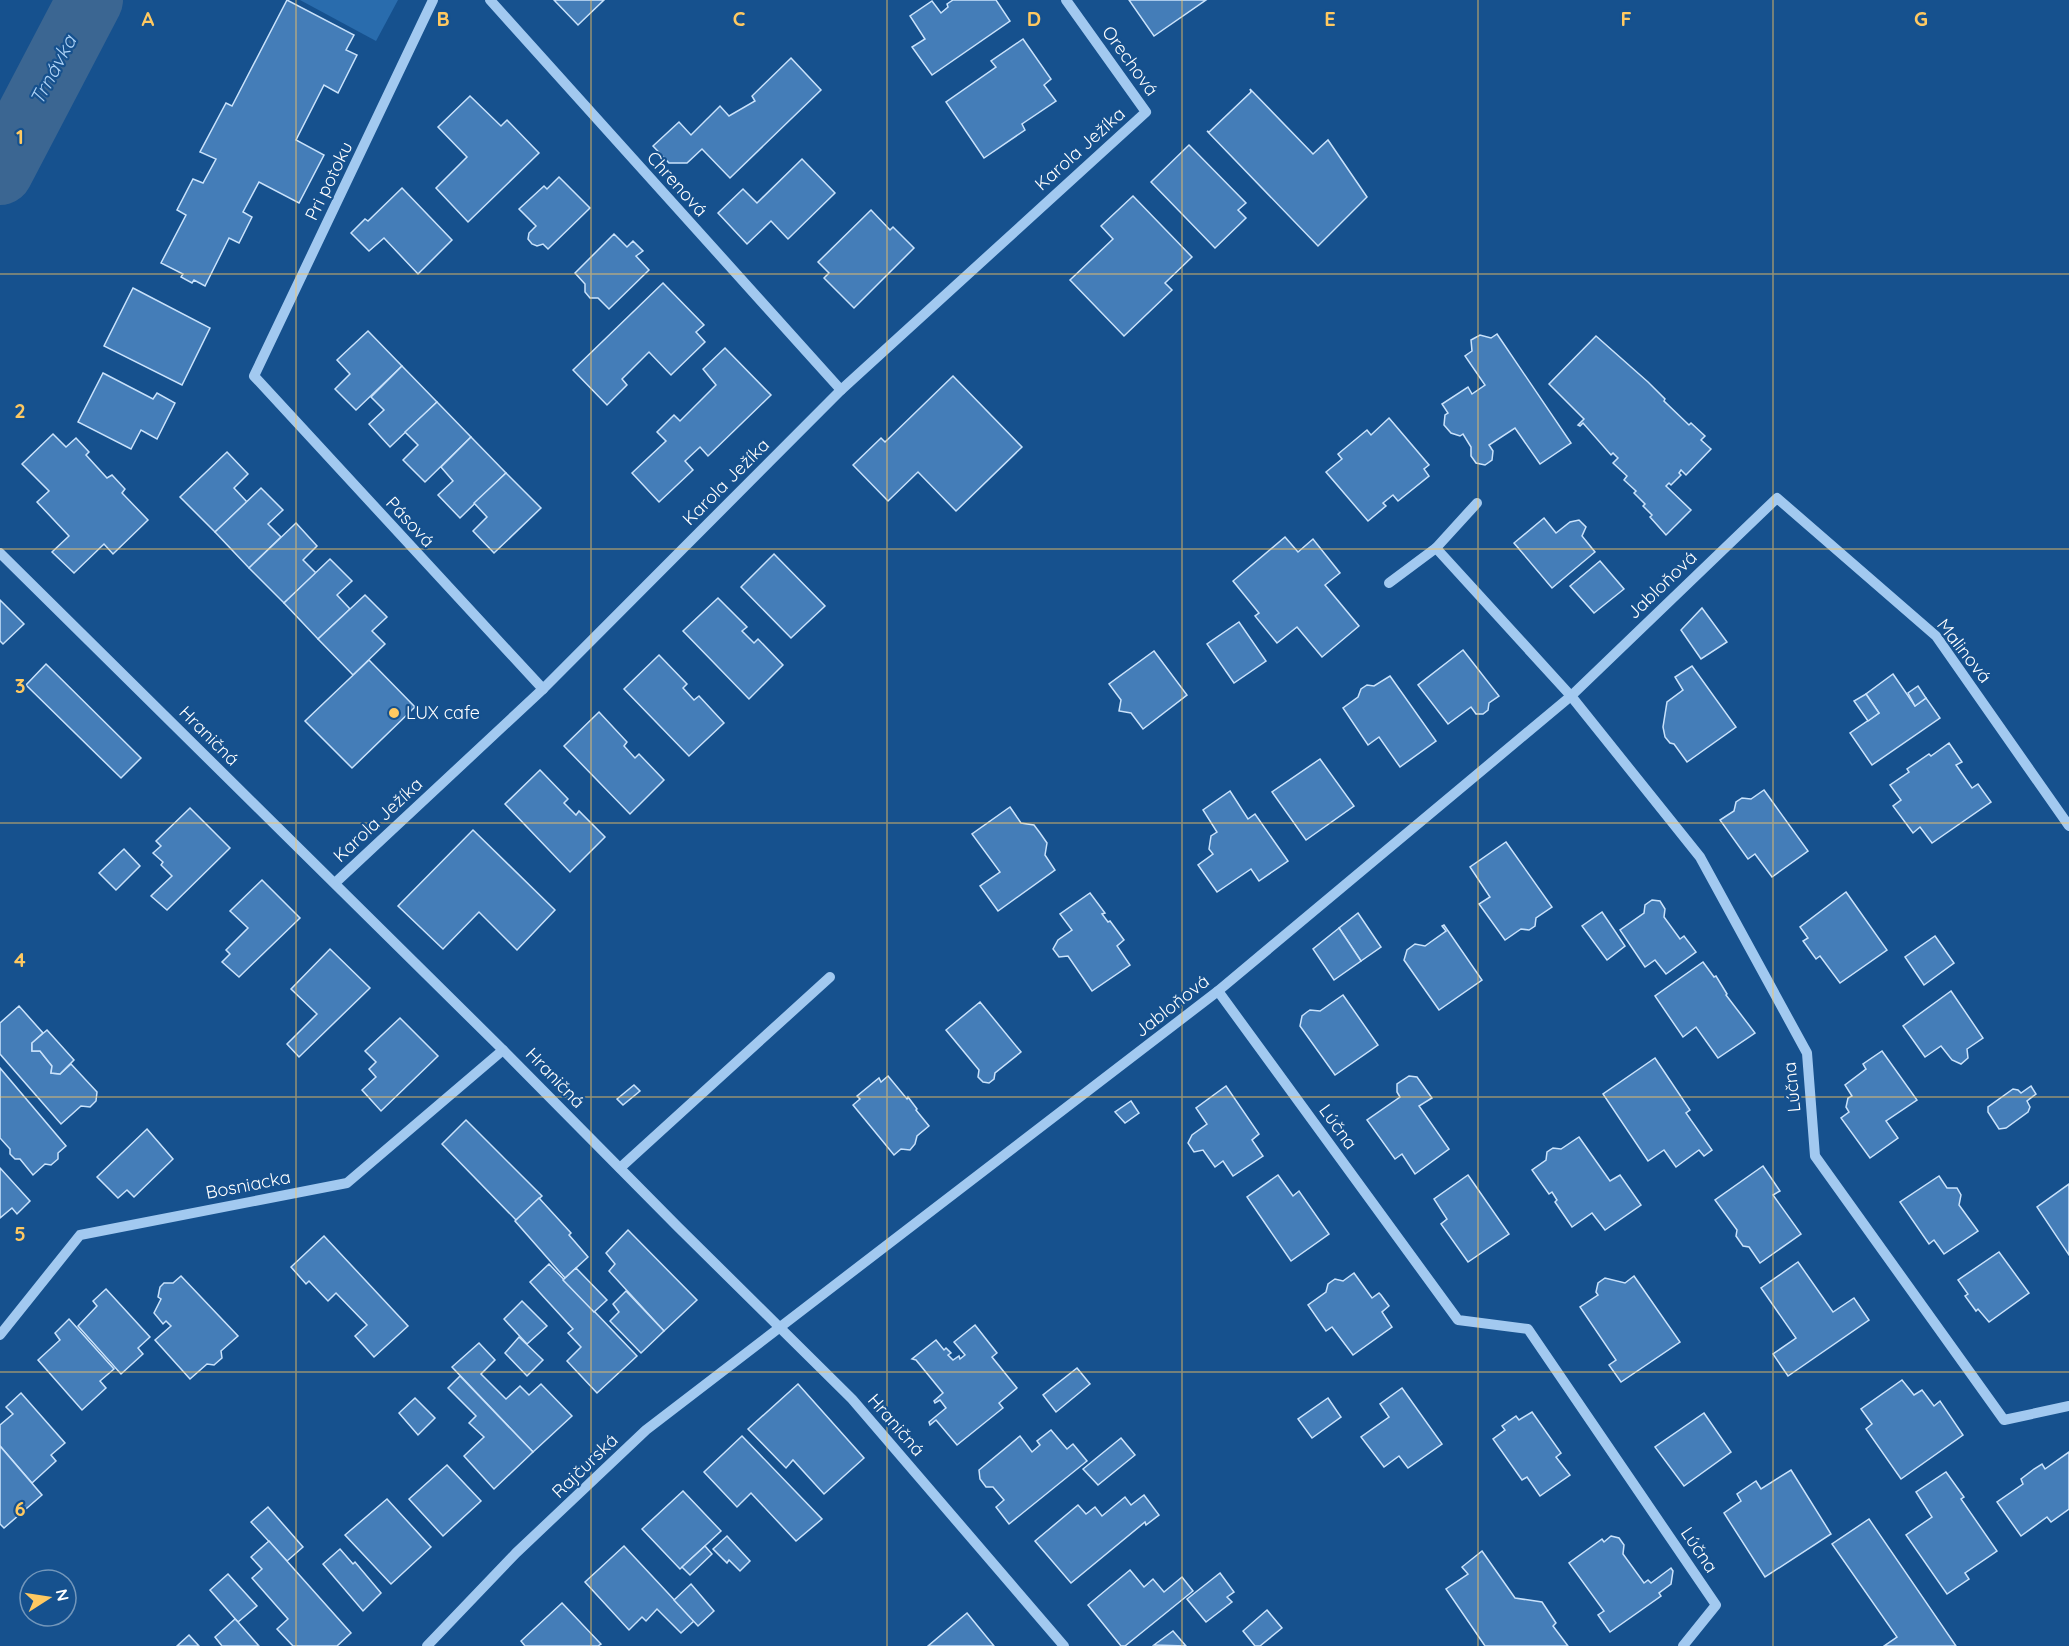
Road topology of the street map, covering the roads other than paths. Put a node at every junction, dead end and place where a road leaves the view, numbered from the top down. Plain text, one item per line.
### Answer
1 (433, 0) edge
2 (490, 0) edge
3 (1066, 0) edge
4 (1146, 111) joint
5 (254, 376) joint
6 (840, 390) junction
7 (1777, 498) joint
8 (1477, 503) dead end
9 (1436, 548) junction
10 (0, 553) edge
11 (1389, 583) dead end
12 (543, 689) junction
13 (1571, 696) junction
14 (2069, 826) edge
15 (335, 883) junction
16 (830, 977) dead end
17 (1218, 991) junction
18 (503, 1050) junction
19 (620, 1168) junction
20 (780, 1326) junction
21 (0, 1335) edge
22 (2069, 1406) edge
23 (427, 1646) edge
24 (1064, 1646) edge
25 (1683, 1646) edge

1 - 5 street, Pri potoku
2 - 6 street, Chrenová
3 - 4 street, Orechová
4 - 6 street, Karola Ježíka
5 - 12 street, Pásová
6 - 12 street, Karola Ježíka
7 - 13 street, Jabloňová
7 - 14 street, Malinová
8 - 9 street
9 - 11 street
9 - 13 street
10 - 15 street, Hraničná
12 - 15 street, Karola Ježíka
13 - 17 street, Jabloňová
13 - 22 street, Lúčna
15 - 18 street, Hraničná
16 - 19 street
17 - 20 street, Jabloňová
17 - 25 street, Lúčna
18 - 19 street, Hraničná
18 - 21 street, Bosniacka
19 - 20 street, Hraničná
20 - 23 street, Rajčurská
20 - 24 street, Hraničná

